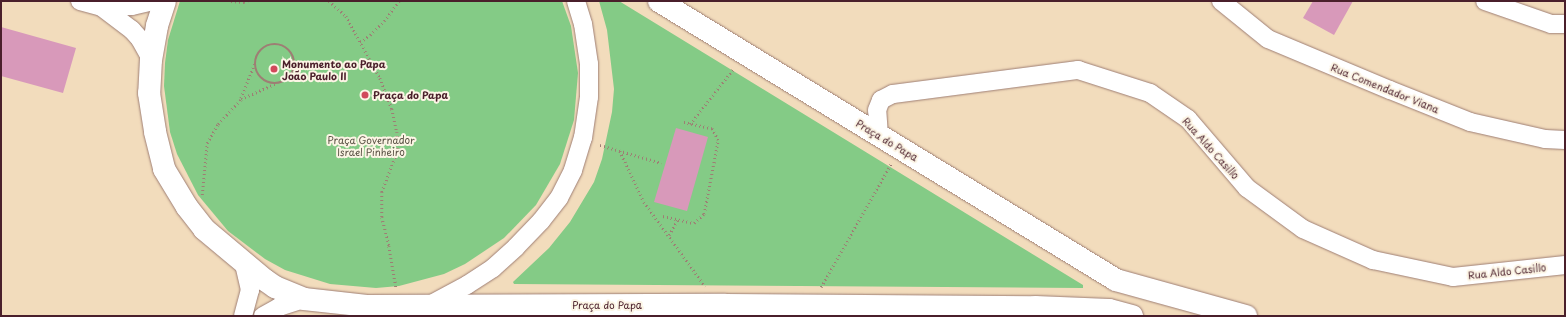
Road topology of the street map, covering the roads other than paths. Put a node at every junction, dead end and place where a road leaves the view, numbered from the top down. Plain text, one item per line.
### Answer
1 (80, 1) edge
2 (153, 1) edge
3 (165, 1) edge
4 (576, 1) edge
5 (659, 1) edge
6 (1221, 1) edge
7 (1485, 1) edge
8 (102, 7) junction
9 (1565, 24) edge
10 (151, 60) junction
11 (879, 136) junction
12 (1565, 140) edge
13 (244, 264) junction
14 (1565, 264) edge
15 (1116, 280) junction
16 (304, 299) junction
17 (427, 306) junction
18 (1109, 310) junction
19 (244, 316) edge
20 (263, 316) edge
21 (1132, 316) edge
22 (1246, 316) edge

1 - 8 street
2 - 8 street
3 - 10 street, Praça do Papa
4 - 17 street
5 - 11 street, Praça do Papa
6 - 12 street, Rua Comendador Viana
7 - 9 street
8 - 10 street
10 - 13 street, Praça do Papa
11 - 14 street, Rua Aldo Casillo
11 - 15 street, Praça do Papa
13 - 16 street, Praça do Papa
13 - 19 street
15 - 18 street
15 - 22 street, Praça do Papa
16 - 17 street, Praça do Papa
16 - 20 street
17 - 18 street, Praça do Papa
18 - 21 street, Praça do Papa

